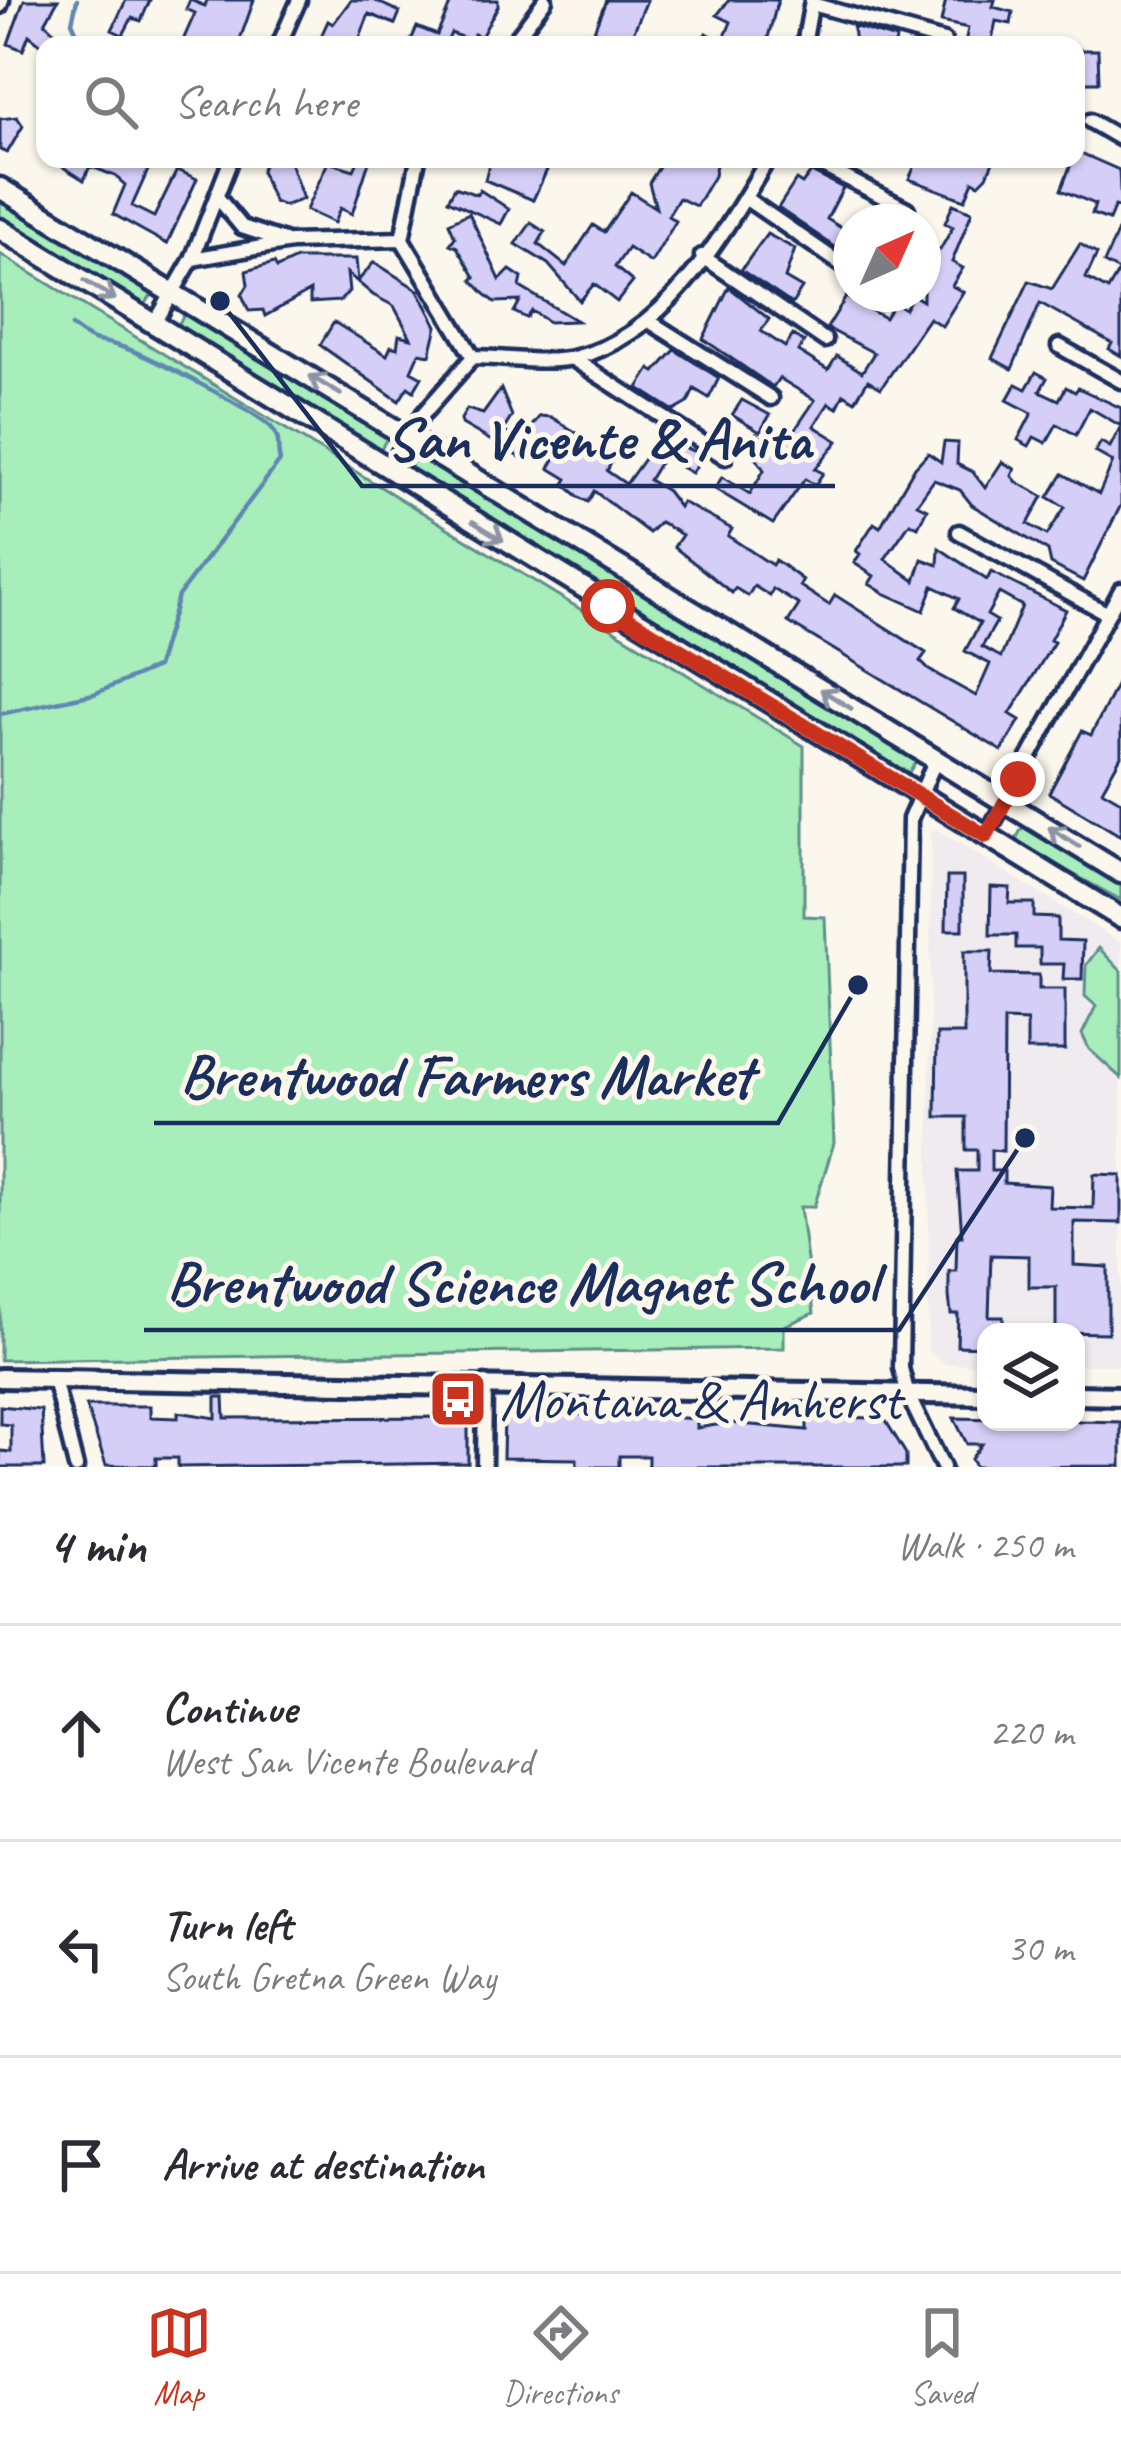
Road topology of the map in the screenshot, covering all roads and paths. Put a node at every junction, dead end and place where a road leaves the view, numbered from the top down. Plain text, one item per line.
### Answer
1 (299, 0) edge
2 (545, 0) edge
3 (812, 2) edge
4 (283, 36) edge
5 (518, 36) edge
6 (806, 36) edge
7 (930, 36) edge
8 (1090, 121) dead end
9 (1121, 139) edge
10 (227, 168) edge
11 (416, 168) edge
12 (763, 168) edge
13 (826, 168) edge
14 (0, 188) edge
15 (218, 198) junction
16 (745, 198) junction
17 (897, 204) edge
18 (0, 229) edge
19 (402, 239) junction
20 (291, 242) junction
21 (702, 256) junction
22 (833, 259) edge
23 (192, 260) junction
24 (173, 294) junction
25 (649, 321) junction
26 (155, 323) junction
27 (825, 340) dead end
28 (1059, 346) dead end
29 (473, 357) junction
30 (573, 359) junction
31 (1121, 381) edge
32 (771, 398) dead end
33 (410, 436) junction
34 (725, 458) dead end
35 (389, 468) junction
36 (958, 532) dead end
37 (1121, 590) edge
38 (1108, 614) junction
39 (936, 759) junction
40 (918, 794) junction
41 (1006, 802) junction
42 (986, 836) junction
43 (1121, 873) edge
44 (1121, 918) edge
45 (0, 1378) edge
46 (54, 1378) junction
47 (485, 1383) junction
48 (908, 1395) junction
49 (977, 1395) edge
50 (1085, 1395) edge
51 (1121, 1396) edge
52 (76, 1467) edge
53 (484, 1467) edge
54 (943, 1467) edge

1 - 4 street
2 - 5 street
3 - 6 street
3 - 7 street
8 - 9 street
10 - 15 street
11 - 19 street
12 - 16 street
13 - 17 street
14 - 24 main road
15 - 20 street
15 - 23 street
16 - 21 street
16 - 22 street
18 -> 26 main road
19 - 20 street
19 - 29 street
20 - 23 street
21 - 25 street
21 - 27 street
23 - 24 street
24 - 26 street
33 -> 24 main road
25 - 30 street
25 - 32 street
26 - 35 main road
28 - 31 street
29 - 30 street
29 - 33 street
30 - 34 street
33 - 35 street
39 -> 33 main road
35 -> 40 main road
36 - 38 street
37 - 38 street
38 - 41 street
39 - 40 street
39 - 41 main road
40 - 42 main road
40 - 48 street
41 - 42 street
43 -> 41 main road
42 - 44 main road
45 - 46 street
46 - 47 street
46 - 52 street
47 - 48 street
47 - 53 street
48 - 49 street
48 - 54 street
50 - 51 street

